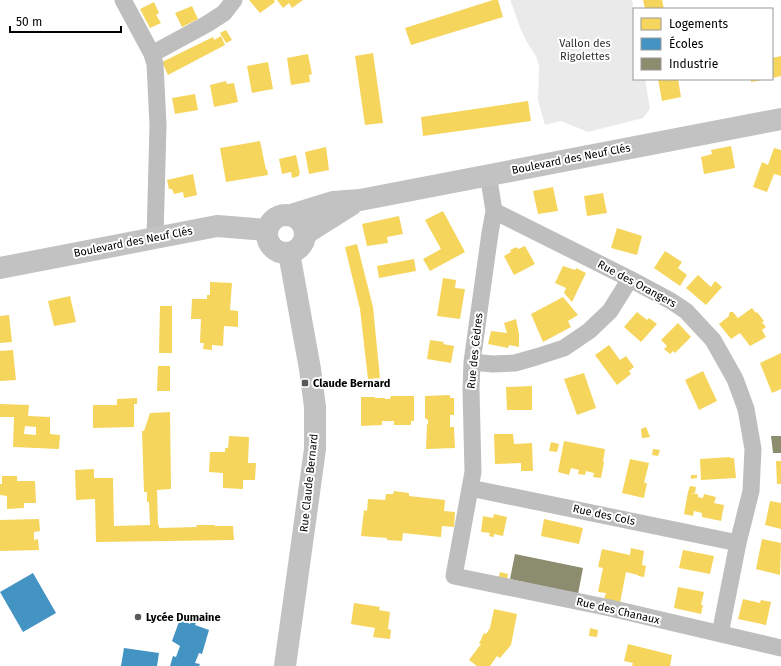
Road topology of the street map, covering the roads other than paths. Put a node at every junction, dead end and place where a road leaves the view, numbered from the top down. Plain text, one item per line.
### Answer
1 (123, 0) edge
2 (234, 0) edge
3 (152, 54) junction
4 (781, 119) edge
5 (488, 174) junction
6 (360, 200) junction
7 (494, 211) junction
8 (291, 216) junction
9 (267, 230) junction
10 (305, 234) junction
11 (154, 238) junction
12 (289, 253) junction
13 (0, 268) edge
14 (630, 278) junction
15 (472, 362) junction
16 (470, 488) junction
17 (738, 543) junction
18 (454, 576) joint
19 (720, 634) junction
20 (781, 648) edge
21 (285, 666) edge

1 - 3 street
2 - 3 street
3 - 11 street
4 - 5 main road, Boulevard des Neuf Clés
5 - 6 main road, Boulevard des Neuf Clés
5 - 7 street, Rue des Cèdres
6 - 8 main road, Boulevard des Neuf Clés
6 - 10 main road, Boulevard des Neuf Clés
7 - 14 street, Rue des Orangers
7 - 15 street, Rue des Cèdres
8 - 9 main road
8 - 10 main road
9 - 11 main road, Boulevard des Neuf Clés
9 - 12 main road
10 - 12 main road
11 - 13 main road, Boulevard des Neuf Clés
12 - 21 main road, Rue Claude Bernard
14 - 15 street
14 - 17 street, Rue des Orangers
15 - 16 street, Rue des Cèdres
16 - 17 street, Rue des Cols
16 - 18 street, Rue des Cèdres
17 - 19 street, Rue des Orangers
18 - 19 street, Rue des Chanaux
19 - 20 street, Rue des Chanaux

